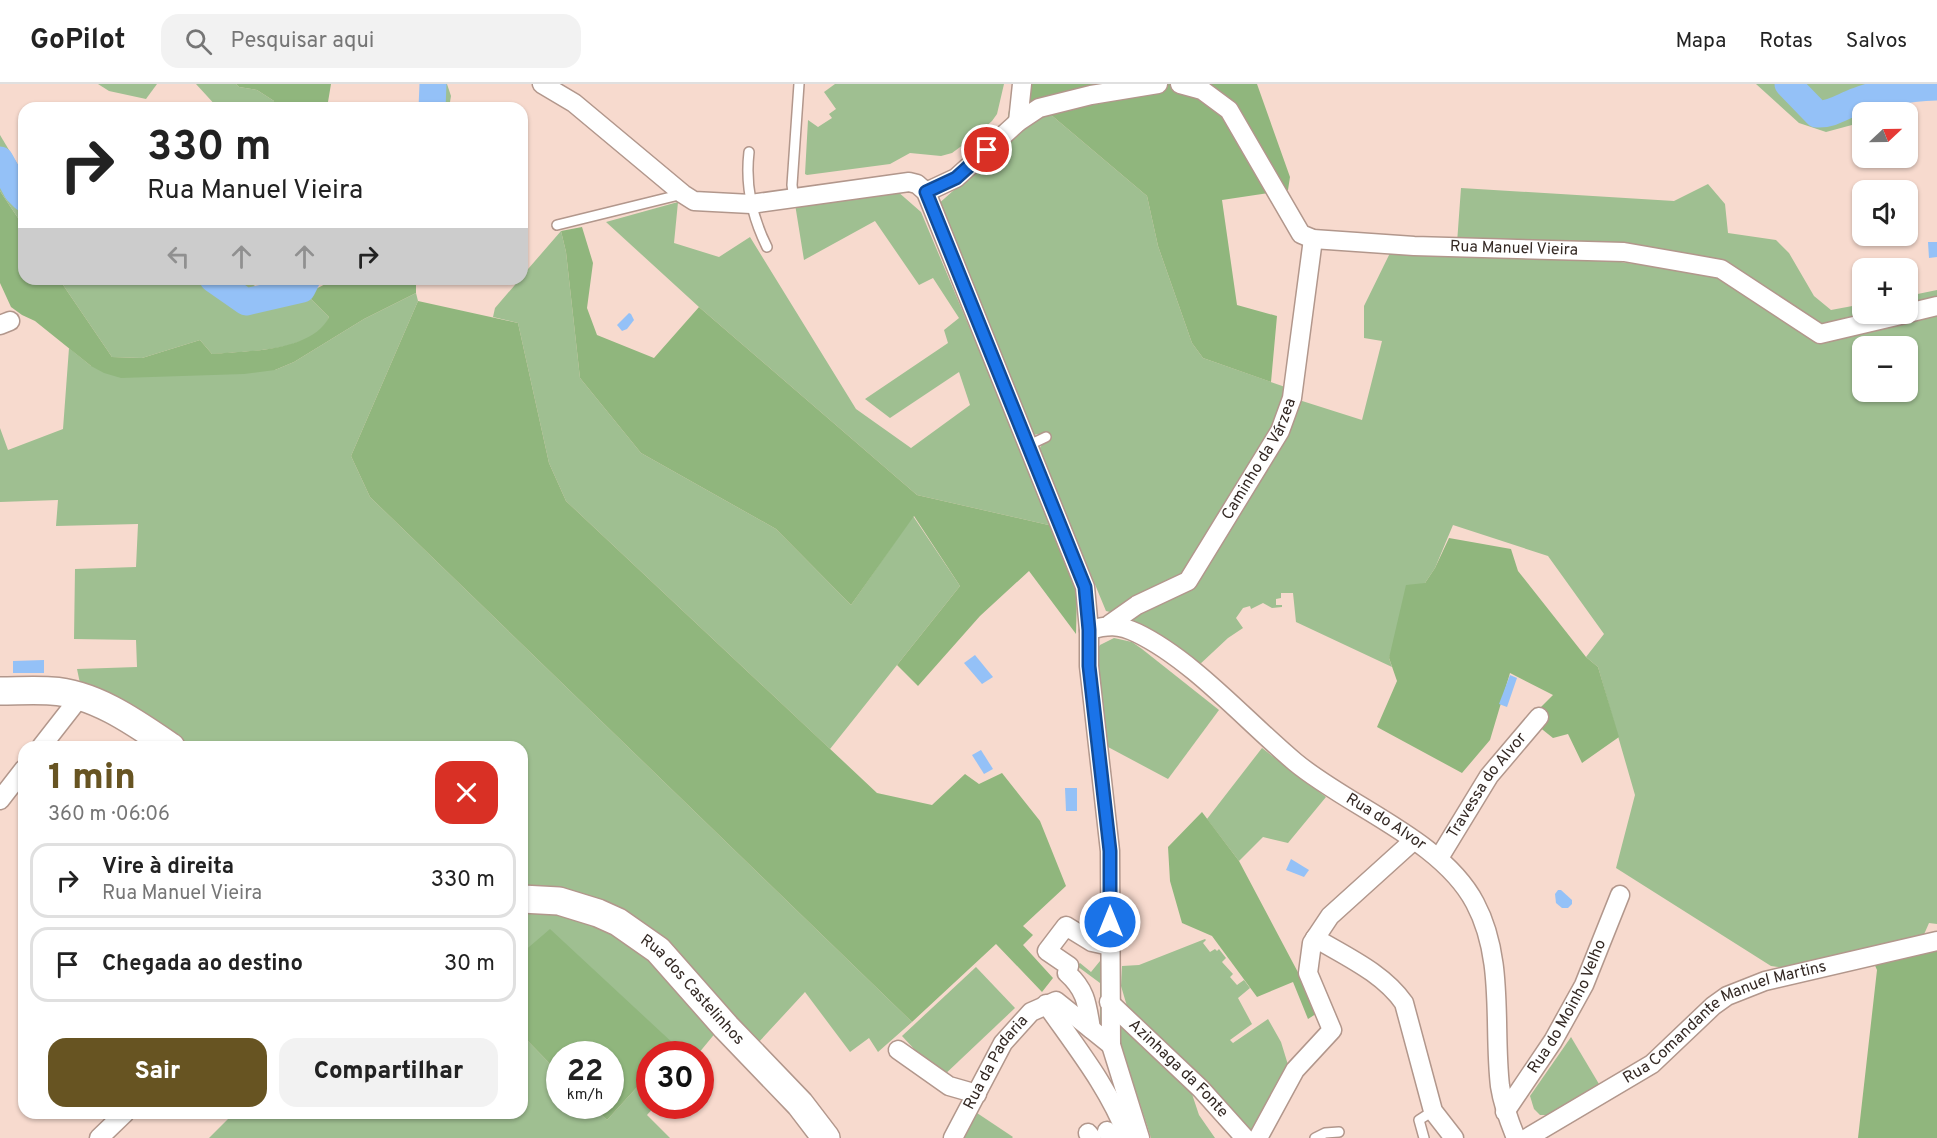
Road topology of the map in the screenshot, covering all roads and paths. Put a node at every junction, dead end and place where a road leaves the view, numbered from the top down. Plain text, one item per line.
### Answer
1 (542, 84) edge
2 (800, 84) edge
3 (1022, 84) edge
4 (1158, 84) edge
5 (1180, 84) edge
6 (1018, 123) junction
7 (748, 153) dead end
8 (926, 192) junction
9 (683, 194) junction
10 (794, 200) junction
11 (751, 204) junction
12 (557, 225) dead end
13 (1314, 239) junction
14 (767, 247) dead end
15 (1937, 306) edge
16 (1918, 310) edge
17 (1861, 324) edge
18 (1046, 437) dead end
19 (1027, 446) junction
20 (1110, 624) junction
21 (1089, 630) junction
22 (0, 691) edge
23 (80, 697) junction
24 (1539, 717) dead end
25 (46, 741) edge
26 (162, 741) edge
27 (18, 777) edge
28 (0, 800) edge
29 (1413, 841) junction
30 (1439, 858) junction
31 (1620, 895) dead end
32 (528, 899) edge
33 (1315, 938) junction
34 (1937, 941) edge
35 (1110, 946) junction
36 (1110, 1002) junction
37 (1046, 1004) junction
38 (1091, 1029) junction
39 (1111, 1045) junction
40 (898, 1050) dead end
41 (977, 1094) junction
42 (1433, 1111) junction
43 (1505, 1112) junction
44 (119, 1119) edge
45 (1339, 1132) dead end
46 (99, 1138) edge
47 (826, 1138) edge
48 (953, 1138) edge
49 (1128, 1138) edge
50 (1140, 1138) edge
51 (1245, 1138) edge
52 (1258, 1138) edge
53 (1316, 1138) edge
54 (1424, 1138) edge
55 (1454, 1138) edge
56 (1516, 1138) edge
57 (1527, 1138) edge

1 - 9 street
2 - 10 lane
3 - 6 street
4 - 6 street
5 - 13 street
6 - 8 street
7 - 11 lane
8 - 10 street
8 - 19 street
9 - 11 street
9 - 12 lane
10 - 11 street
11 - 14 lane
13 - 17 street, Rua Manuel Vieira
13 - 20 street, Caminho da Várzea
15 - 16 street, Rua Manuel Vieira
18 - 19 lane
19 - 21 street
20 - 21 street
20 - 29 street, Rua do Alvor
21 - 35 street
22 - 23 street
23 - 25 street
23 - 26 street
24 - 30 street, Travessa do Alvor
27 - 28 street
29 - 30 street, Rua do Alvor
29 - 33 street
30 - 43 street, Rua do Alvor
31 - 43 street, Rua do Moinho Velho
32 - 47 street, Rua dos Castelinhos
33 - 42 street
33 - 52 street
34 - 57 street, Rua Comandante Manuel Martins
35 - 36 street
35 - 38 street
36 - 39 street
36 - 51 street, Azinhaga da Fonte
37 - 38 street, Rua da Padaria
37 - 41 street, Rua da Padaria
37 - 49 street
38 - 39 street, Rua da Padaria
39 - 50 street
40 - 41 street
41 - 48 street, Rua da Padaria
42 - 54 lane
42 - 55 street
43 - 56 street, Rua do Alvor
44 - 46 street
45 - 53 lane

